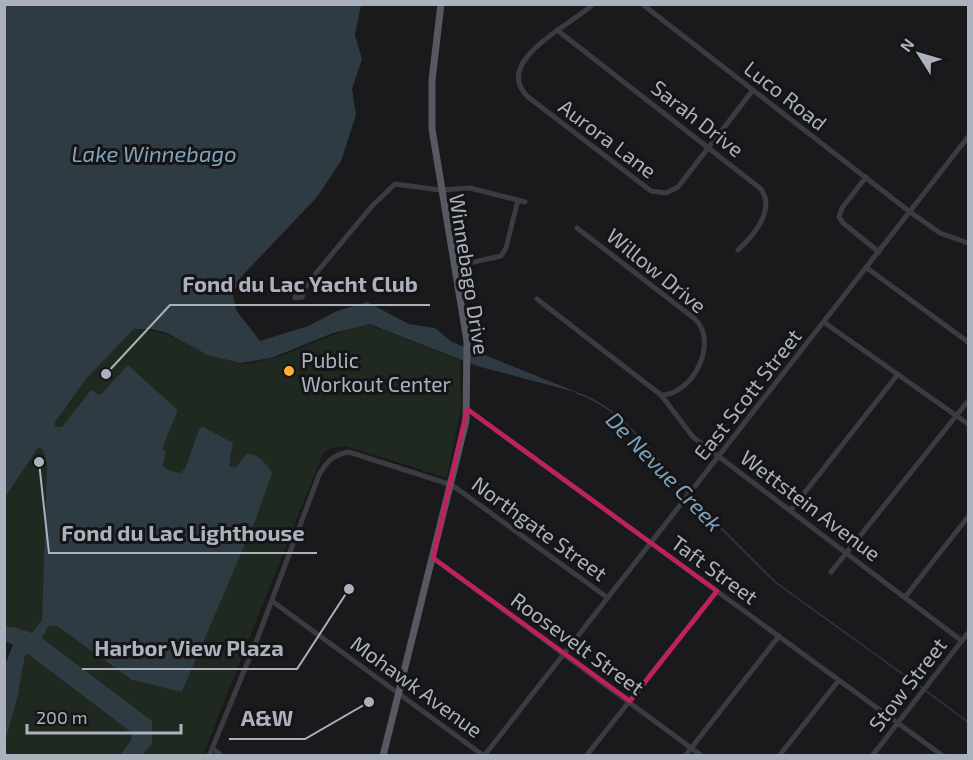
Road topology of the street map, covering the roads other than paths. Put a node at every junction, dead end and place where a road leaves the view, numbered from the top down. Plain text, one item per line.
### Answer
1 (441, 4) edge
2 (593, 4) edge
3 (642, 4) edge
4 (557, 30) junction
5 (753, 90) junction
6 (969, 136) edge
7 (708, 148) junction
8 (866, 177) junction
9 (440, 190) junction
10 (518, 200) junction
11 (525, 202) dead end
12 (910, 212) junction
13 (577, 228) dead end
14 (969, 243) edge
15 (738, 250) dead end
16 (879, 252) junction
17 (455, 266) junction
18 (867, 268) junction
19 (307, 284) dead end
20 (537, 299) dead end
21 (825, 323) junction
22 (969, 342) edge
23 (898, 374) junction
24 (661, 395) junction
25 (969, 401) edge
26 (467, 409) junction
27 (957, 415) junction
28 (969, 424) edge
29 (719, 457) junction
30 (452, 485) junction
31 (791, 510) junction
32 (969, 517) edge
33 (651, 543) junction
34 (848, 553) junction
35 (433, 558) junction
36 (831, 572) dead end
37 (717, 591) junction
38 (905, 597) junction
39 (608, 598) junction
40 (272, 601) junction
41 (969, 633) edge
42 (779, 636) junction
43 (962, 641) junction
44 (564, 654) junction
45 (839, 680) junction
46 (399, 692) junction
47 (630, 701) junction
48 (898, 723) junction
49 (691, 748) junction
50 (213, 749) junction
51 (484, 755) edge
52 (209, 756) edge
53 (222, 756) edge
54 (382, 756) edge
55 (586, 756) edge
56 (685, 756) edge
57 (702, 756) edge
58 (779, 756) edge
59 (872, 756) edge
60 (943, 756) edge

1 - 9 main road, Winnebago Drive
2 - 4 street, Aurora Lane
3 - 5 street, Luco Road
4 - 7 street, Sarah Drive
4 - 7 street, Aurora Lane
5 - 7 street, Aurora Lane
5 - 8 street, Luco Road
6 - 12 street, East Scott Street
7 - 15 street, Sarah Drive
8 - 12 street, Luco Road
8 - 16 street
9 - 10 street
9 - 17 main road, Winnebago Drive
9 - 19 street
10 - 11 street
10 - 17 street
12 - 14 street, Luco Road
12 - 16 street, East Scott Street
13 - 24 street, Willow Drive
16 - 18 street, East Scott Street
17 - 26 main road, Winnebago Drive
18 - 21 street, East Scott Street
18 - 22 street
20 - 24 street, Wettstein Avenue
21 - 23 street
21 - 29 street, East Scott Street
23 - 27 street
23 - 31 street
24 - 29 street, Wettstein Avenue
25 - 27 street
26 - 30 main road, Winnebago Drive
26 - 33 street, Taft Street
27 - 28 street
27 - 34 street
29 - 31 street, Wettstein Avenue
29 - 33 street, East Scott Street
30 - 35 main road, Winnebago Drive
30 - 39 street, Northgate Street
30 - 40 street, Northgate Street
31 - 34 street, Wettstein Avenue
32 - 38 street
33 - 37 street, Taft Street
33 - 39 street, East Scott Street
34 - 36 street
34 - 38 street, Wettstein Avenue
35 - 44 street, Roosevelt Street
35 - 46 main road, Winnebago Drive
37 - 42 street, Taft Street
37 - 47 street
38 - 43 street, Wettstein Avenue
39 - 44 street, East Scott Street
40 - 46 street, Mohawk Avenue
40 - 50 street, Northgate Street
41 - 43 street, Stow Street
42 - 45 street, Taft Street
42 - 49 street
43 - 48 street, Stow Street
44 - 47 street, Roosevelt Street
44 - 51 street, East Scott Street
45 - 48 street, Taft Street
45 - 58 street
46 - 51 street, Mohawk Avenue
46 - 54 main road, Winnebago Drive
47 - 49 street, Roosevelt Street
47 - 55 street
48 - 59 street, Stow Street
48 - 60 street, Taft Street
49 - 56 street
49 - 57 street, Roosevelt Street
50 - 52 street, Northgate Street
50 - 53 street

